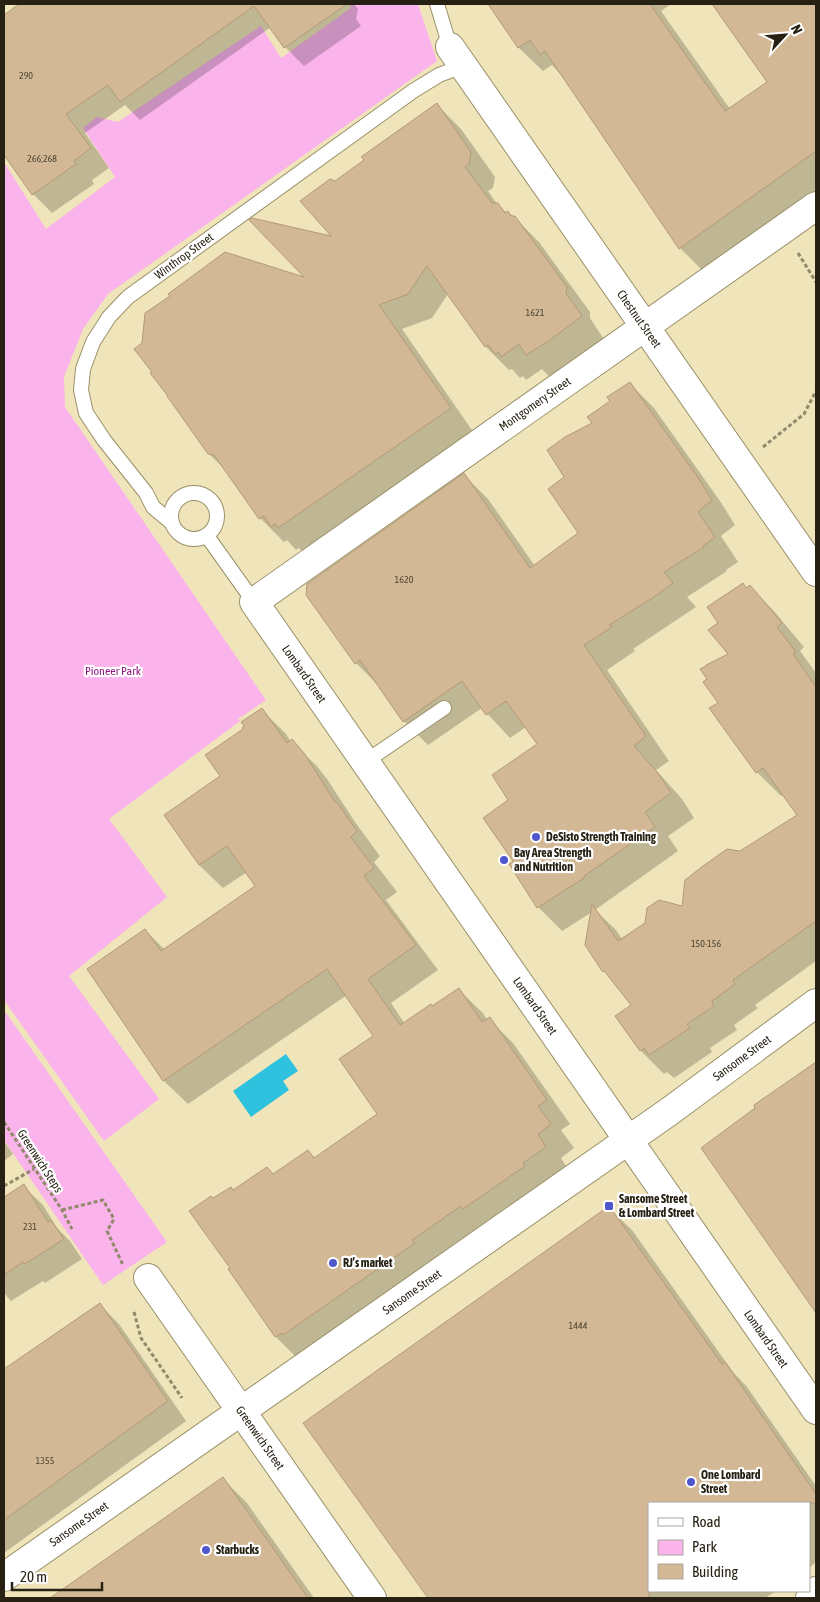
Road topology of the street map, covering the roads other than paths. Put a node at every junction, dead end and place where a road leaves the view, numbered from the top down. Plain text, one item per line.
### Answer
1 (437, 4) edge
2 (457, 56) junction
3 (816, 206) edge
4 (645, 327) junction
5 (170, 522) junction
6 (207, 536) junction
7 (816, 572) edge
8 (254, 602) junction
9 (444, 708) dead end
10 (365, 762) junction
11 (816, 1003) edge
12 (628, 1141) junction
13 (136, 1273) road end
14 (816, 1410) edge
15 (242, 1411) junction
16 (4, 1576) edge
17 (816, 1591) edge
18 (372, 1598) edge
19 (810, 1598) edge

1 - 2 lane
2 - 4 street, Chestnut Street
2 - 5 lane, Winthrop Street
3 - 4 street, Montgomery Street
4 - 7 street, Chestnut Street
4 - 8 street, Montgomery Street
5 - 6 lane
5 - 6 lane
6 - 8 lane
8 - 10 street, Lombard Street
9 - 10 lane
10 - 12 street, Lombard Street
11 - 12 street, Sansome Street
12 - 14 street, Lombard Street
12 - 15 street, Sansome Street
13 - 15 street, Greenwich Street
15 - 16 street, Sansome Street
15 - 18 street, Greenwich Street
17 - 19 street

